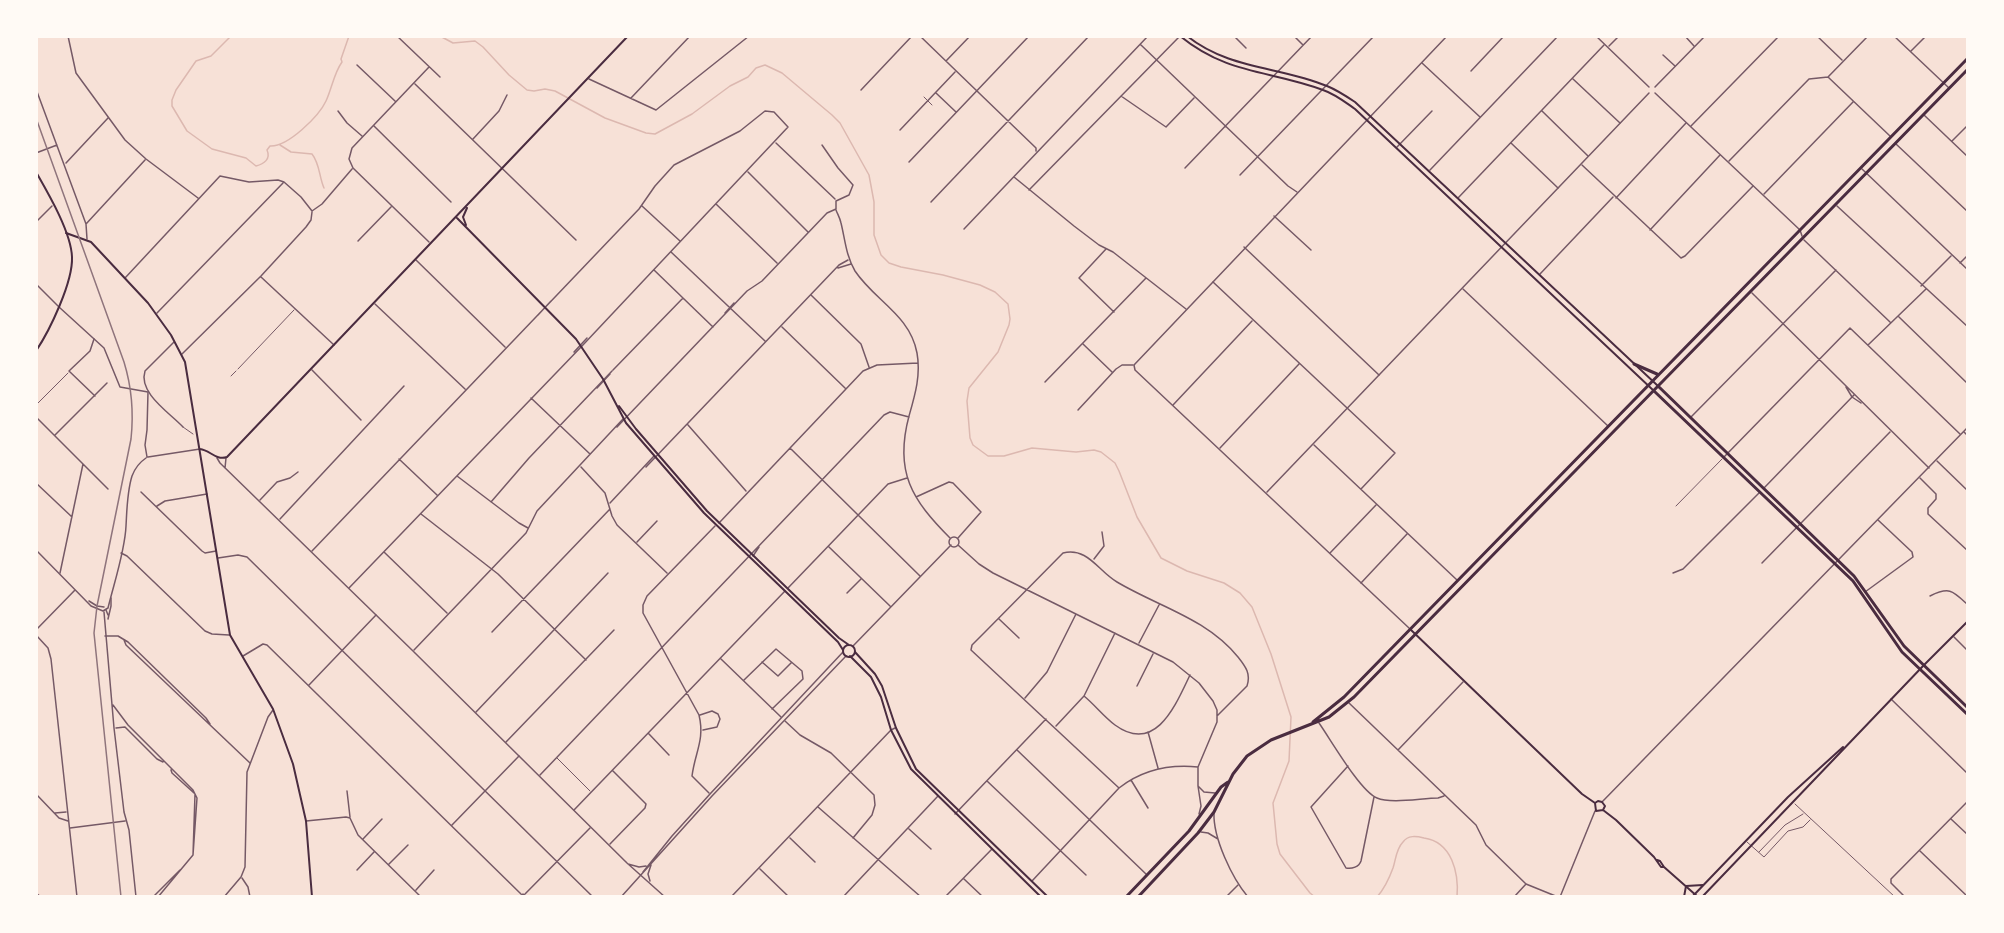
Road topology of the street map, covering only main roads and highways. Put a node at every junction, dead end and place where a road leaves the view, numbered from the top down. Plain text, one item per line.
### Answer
1 (628, 36) edge
2 (1180, 36) edge
3 (1187, 36) edge
4 (1968, 58) edge
5 (1968, 69) edge
6 (36, 172) edge
7 (470, 203) junction
8 (456, 218) junction
9 (467, 228) junction
10 (66, 233) junction
11 (1531, 266) junction
12 (1527, 270) junction
13 (1551, 285) junction
14 (1547, 289) junction
15 (1599, 331) junction
16 (1595, 334) junction
17 (1609, 341) junction
18 (1606, 344) junction
19 (1695, 349) junction
20 (36, 351) edge
21 (1680, 352) junction
22 (1625, 356) junction
23 (1622, 359) junction
24 (1634, 364) junction
25 (1657, 375) junction
26 (1652, 380) junction
27 (1648, 385) junction
28 (1658, 386) junction
29 (1654, 391) junction
30 (1682, 414) junction
31 (200, 449) junction
32 (1725, 456) junction
33 (1575, 458) junction
34 (1582, 464) junction
35 (1798, 526) junction
36 (1501, 535) junction
37 (1507, 541) junction
38 (751, 556) junction
39 (1472, 565) junction
40 (1478, 571) junction
41 (1864, 593) junction
42 (1968, 621) edge
43 (1410, 629) junction
44 (1416, 634) junction
45 (1896, 640) junction
46 (849, 645) junction
47 (855, 652) junction
48 (846, 654) junction
49 (1924, 665) junction
50 (1920, 669) junction
51 (1967, 707) edge
52 (1963, 711) junction
53 (1968, 716) edge
54 (1312, 724) junction
55 (1855, 735) junction
56 (1228, 782) junction
57 (1788, 797) junction
58 (1793, 802) junction
59 (1595, 803) junction
60 (1603, 810) junction
61 (1175, 846) junction
62 (993, 848) junction
63 (1180, 852) junction
64 (1703, 885) junction
65 (1686, 886) junction
66 (1693, 896) edge
67 (312, 897) edge
68 (1041, 897) edge
69 (1048, 897) edge
70 (1126, 897) edge
71 (1138, 897) edge
72 (1684, 897) edge
73 (1700, 897) edge

1 - 7 main road
2 - 12 main road
3 - 11 main road
4 - 21 highway
5 - 19 highway
6 - 10 main road
7 - 8 main road
7 - 9 main road
8 - 9 main road
8 - 31 main road
9 - 38 main road
10 - 20 main road
10 - 31 main road
11 - 12 main road
11 - 13 main road
12 - 14 main road
13 - 14 main road
13 - 15 main road
14 - 16 main road
15 - 16 main road
15 - 17 main road
16 - 18 main road
17 - 18 main road
17 - 22 main road
18 - 23 main road
19 - 21 highway
19 - 28 highway
21 - 25 highway
22 - 23 main road
22 - 24 main road
23 - 27 main road
24 - 25 highway
24 - 26 main road
25 - 26 highway
26 - 27 highway
26 - 28 main road
27 - 29 main road
27 - 33 highway
28 - 29 highway
28 - 30 highway
29 - 30 highway
29 - 34 highway
30 - 32 highway
30 - 32 highway
31 - 67 main road
32 - 35 highway
33 - 34 highway
33 - 36 highway
34 - 37 highway
35 - 41 highway
35 - 41 highway
36 - 37 highway
36 - 39 highway
37 - 40 highway
38 - 46 main road
38 - 48 main road
39 - 40 highway
39 - 43 highway
40 - 44 highway
41 - 45 highway
42 - 49 main road
43 - 44 main road
43 - 54 highway
44 - 54 highway
44 - 59 main road
45 - 49 highway
45 - 50 highway
46 - 47 main road
46 - 48 main road
47 - 48 main road
47 - 62 main road
48 - 62 main road
49 - 50 main road
49 - 51 highway
50 - 52 highway
50 - 55 main road
51 - 52 highway
52 - 53 highway
54 - 56 highway
55 - 57 main road
55 - 58 main road
56 - 61 highway
56 - 63 highway
57 - 58 main road
57 - 64 main road
58 - 73 main road
59 - 60 main road
59 - 60 main road
60 - 65 main road
61 - 63 highway
61 - 70 highway
62 - 68 main road
62 - 69 main road
63 - 71 highway
64 - 65 main road
64 - 66 main road
65 - 66 main road
65 - 72 main road
66 - 73 main road

